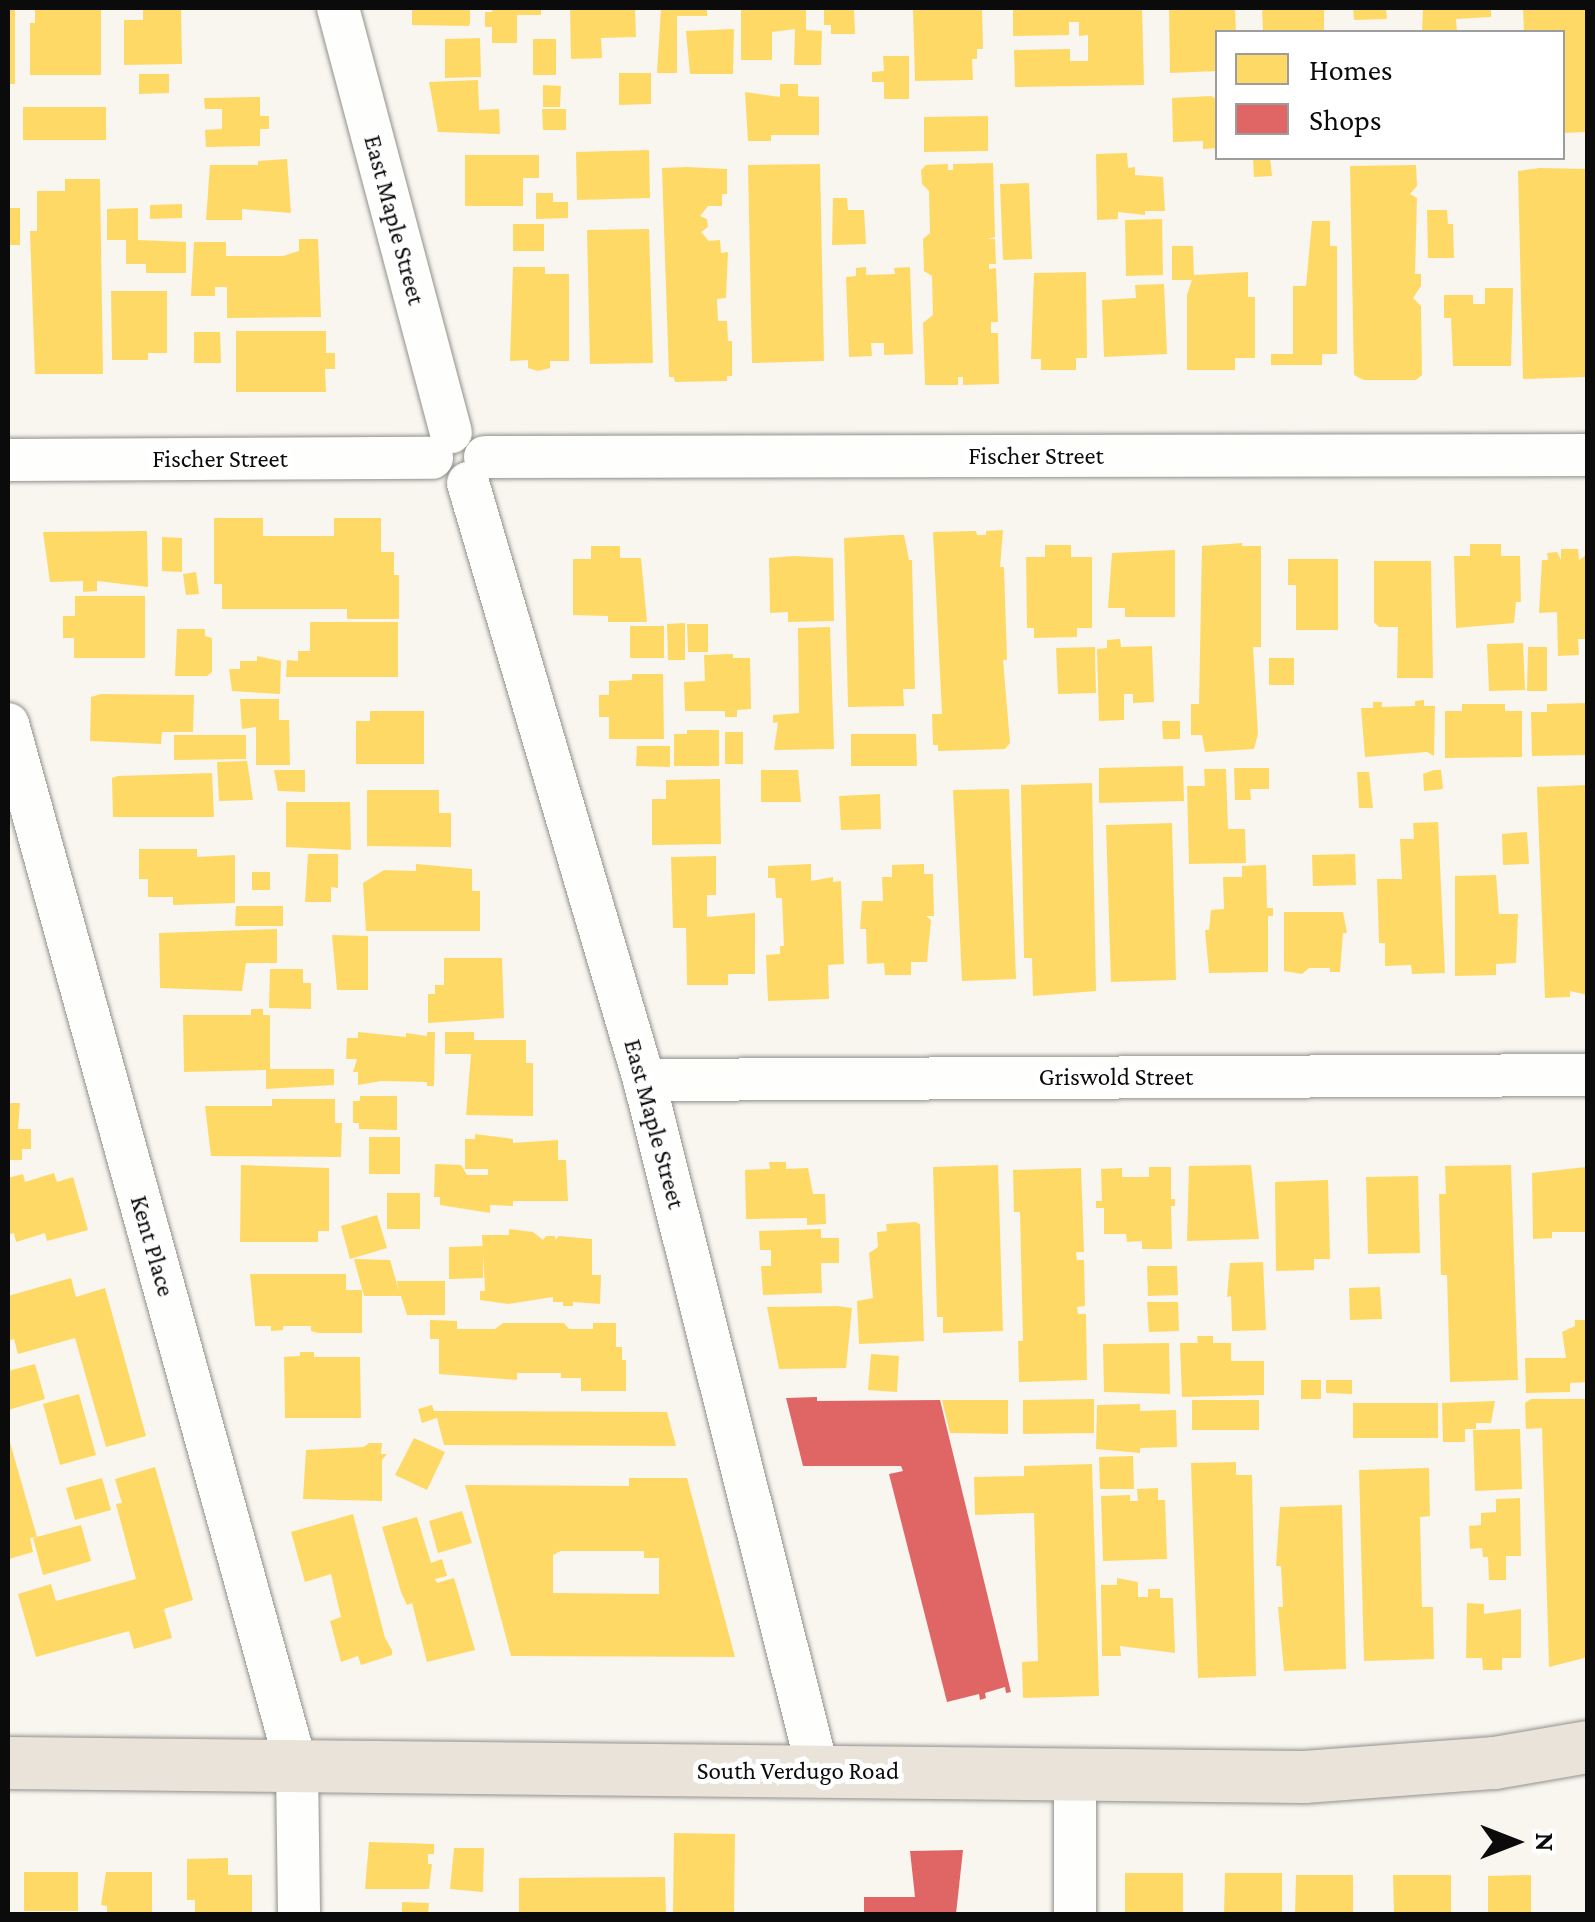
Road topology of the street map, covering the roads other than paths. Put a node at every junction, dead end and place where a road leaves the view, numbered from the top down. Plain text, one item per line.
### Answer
1 (338, 8) edge
2 (1588, 455) edge
3 (459, 457) junction
4 (8, 460) edge
5 (8, 724) edge
6 (1588, 1075) edge
7 (644, 1080) junction
8 (1588, 1746) edge
9 (8, 1763) edge
10 (297, 1768) junction
11 (818, 1771) junction
12 (1075, 1771) junction
13 (298, 1914) edge
14 (1075, 1914) edge

1 - 3 street, East Maple Street
2 - 3 street, Fischer Street
3 - 4 street, Fischer Street
3 - 7 street, East Maple Street
5 - 10 street, Kent Place
6 - 7 street, Griswold Street
7 - 11 street, East Maple Street
8 - 12 main road, South Verdugo Road
9 - 10 main road, South Verdugo Road
10 - 11 main road, South Verdugo Road
10 - 13 street
11 - 12 main road, South Verdugo Road
12 - 14 street

